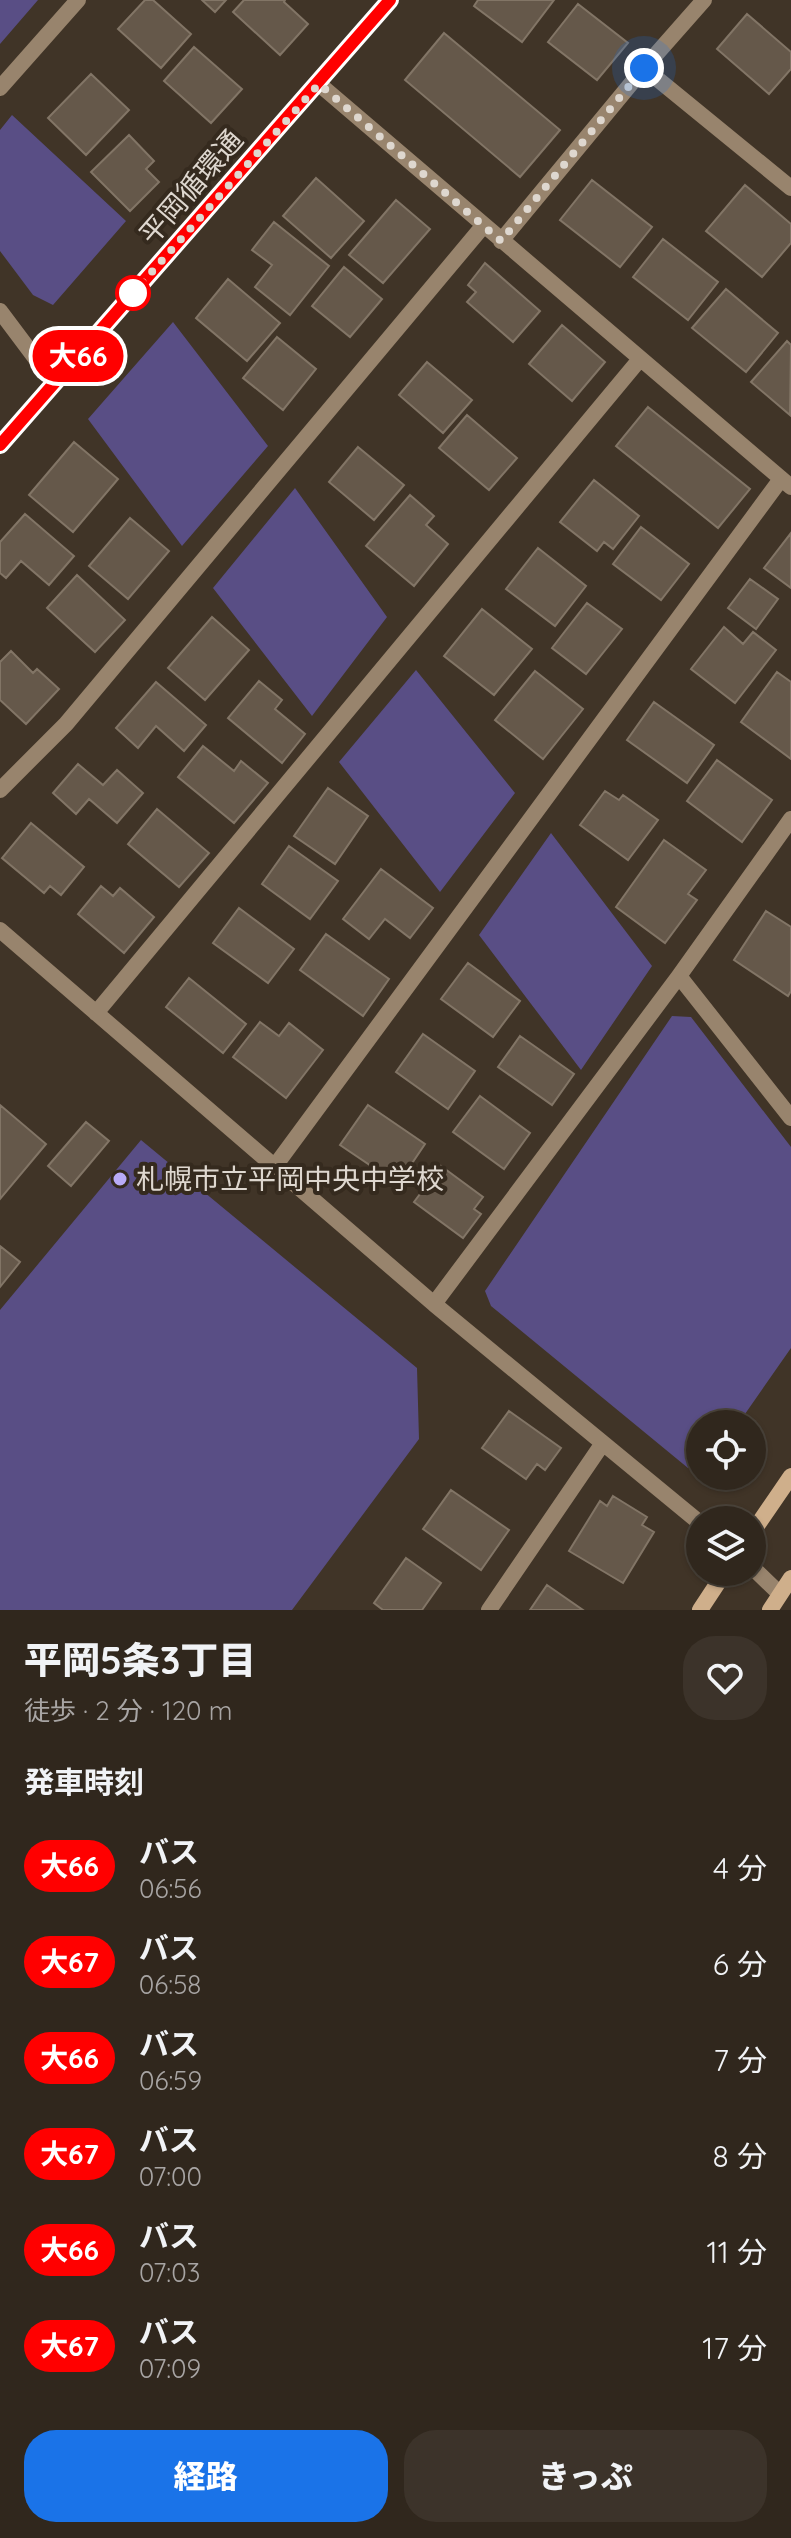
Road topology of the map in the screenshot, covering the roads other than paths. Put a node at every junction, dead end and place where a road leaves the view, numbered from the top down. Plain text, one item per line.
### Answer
1 (78, 0) edge
2 (390, 0) edge
3 (704, 0) edge
4 (644, 68) junction
5 (319, 84) junction
6 (0, 88) edge
7 (791, 188) edge
8 (484, 225) junction
9 (501, 241) junction
10 (0, 311) edge
11 (640, 359) junction
12 (54, 383) junction
13 (0, 445) edge
14 (786, 483) edge
15 (0, 790) edge
16 (791, 819) edge
17 (0, 930) edge
18 (679, 976) junction
19 (96, 1013) junction
20 (791, 1118) edge
21 (275, 1166) junction
22 (434, 1304) junction
23 (603, 1443) junction
24 (791, 1476) edge
25 (686, 1511) edge
26 (766, 1513) edge
27 (791, 1578) edge
28 (766, 1580) edge
29 (716, 1586) edge
30 (780, 1594) junction
31 (489, 1610) edge
32 (700, 1610) edge
33 (770, 1610) edge

1 - 6 street
2 - 5 street, 平岡循環通
3 - 4 street
4 - 7 street
4 - 9 street
5 - 8 street
5 - 12 street, 平岡循環通
8 - 9 street
8 - 15 street
9 - 11 street
10 - 12 street
11 - 14 street
11 - 19 street
12 - 13 street, 平岡循環通
14 - 21 street
16 - 18 street
17 - 19 street
18 - 20 street
18 - 22 street
19 - 21 street
21 - 22 street
22 - 23 street
23 - 25 street
23 - 31 street
24 - 26 main road
27 - 30 main road
28 - 30 street
29 - 32 main road
30 - 33 main road

